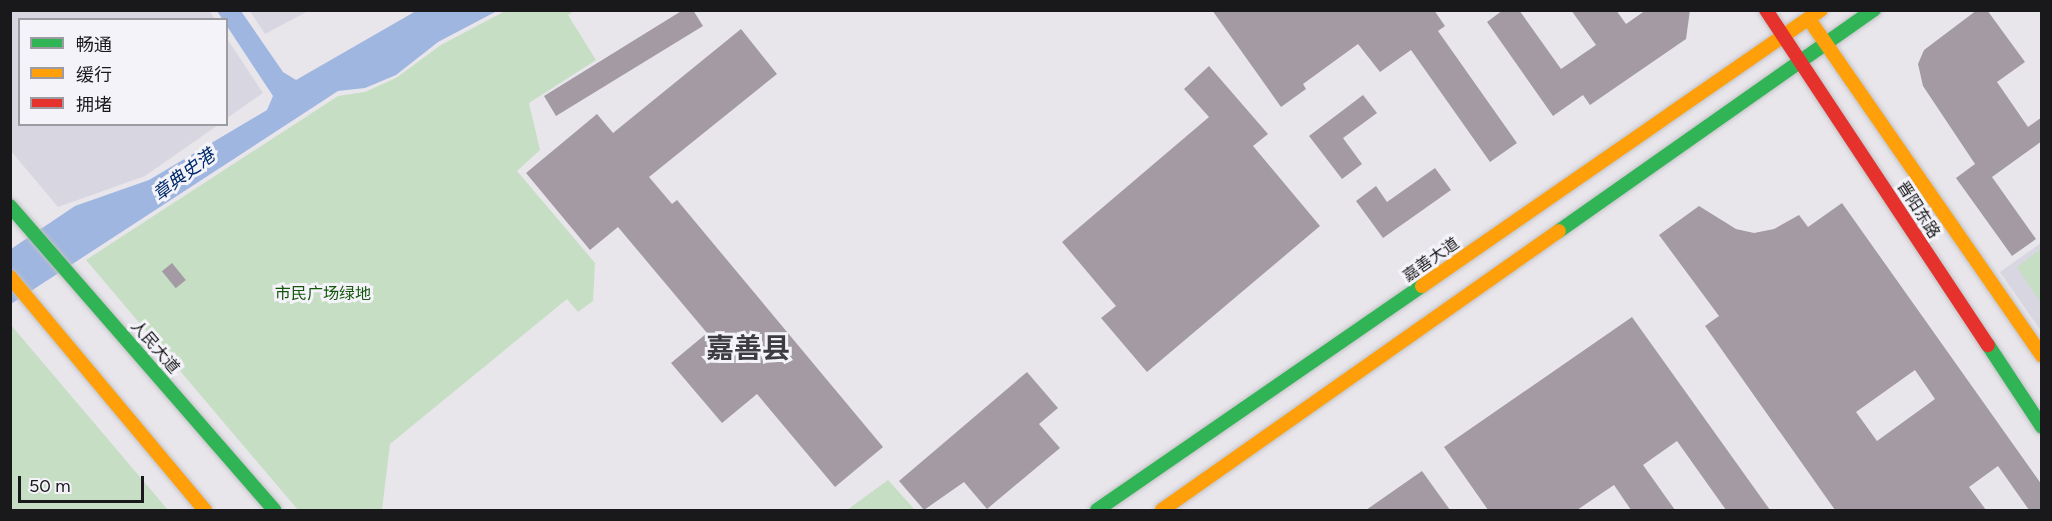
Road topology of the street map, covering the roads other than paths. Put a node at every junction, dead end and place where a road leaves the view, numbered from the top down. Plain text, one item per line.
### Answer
1 (1766, 10) edge
2 (1821, 10) edge
3 (1874, 10) edge
4 (1806, 15) edge
5 (1783, 37) junction
6 (1827, 45) junction
7 (1801, 63) junction
8 (10, 206) edge
9 (10, 278) edge
10 (2042, 356) edge
11 (2042, 427) edge
12 (205, 510) edge
13 (274, 510) edge
14 (1096, 510) edge
15 (1162, 510) edge

1 - 5 main road, 晋阳东路
2 - 4 main road, 嘉善大道
3 - 6 main road
4 - 5 main road, 嘉善大道
4 - 6 main road, 晋阳东路
5 - 7 main road, 晋阳东路
5 - 14 main road, 嘉善大道
6 - 7 main road
6 - 10 main road, 晋阳东路
7 - 11 main road, 晋阳东路
7 - 15 main road
8 - 13 main road, 人民大道
9 - 12 main road

